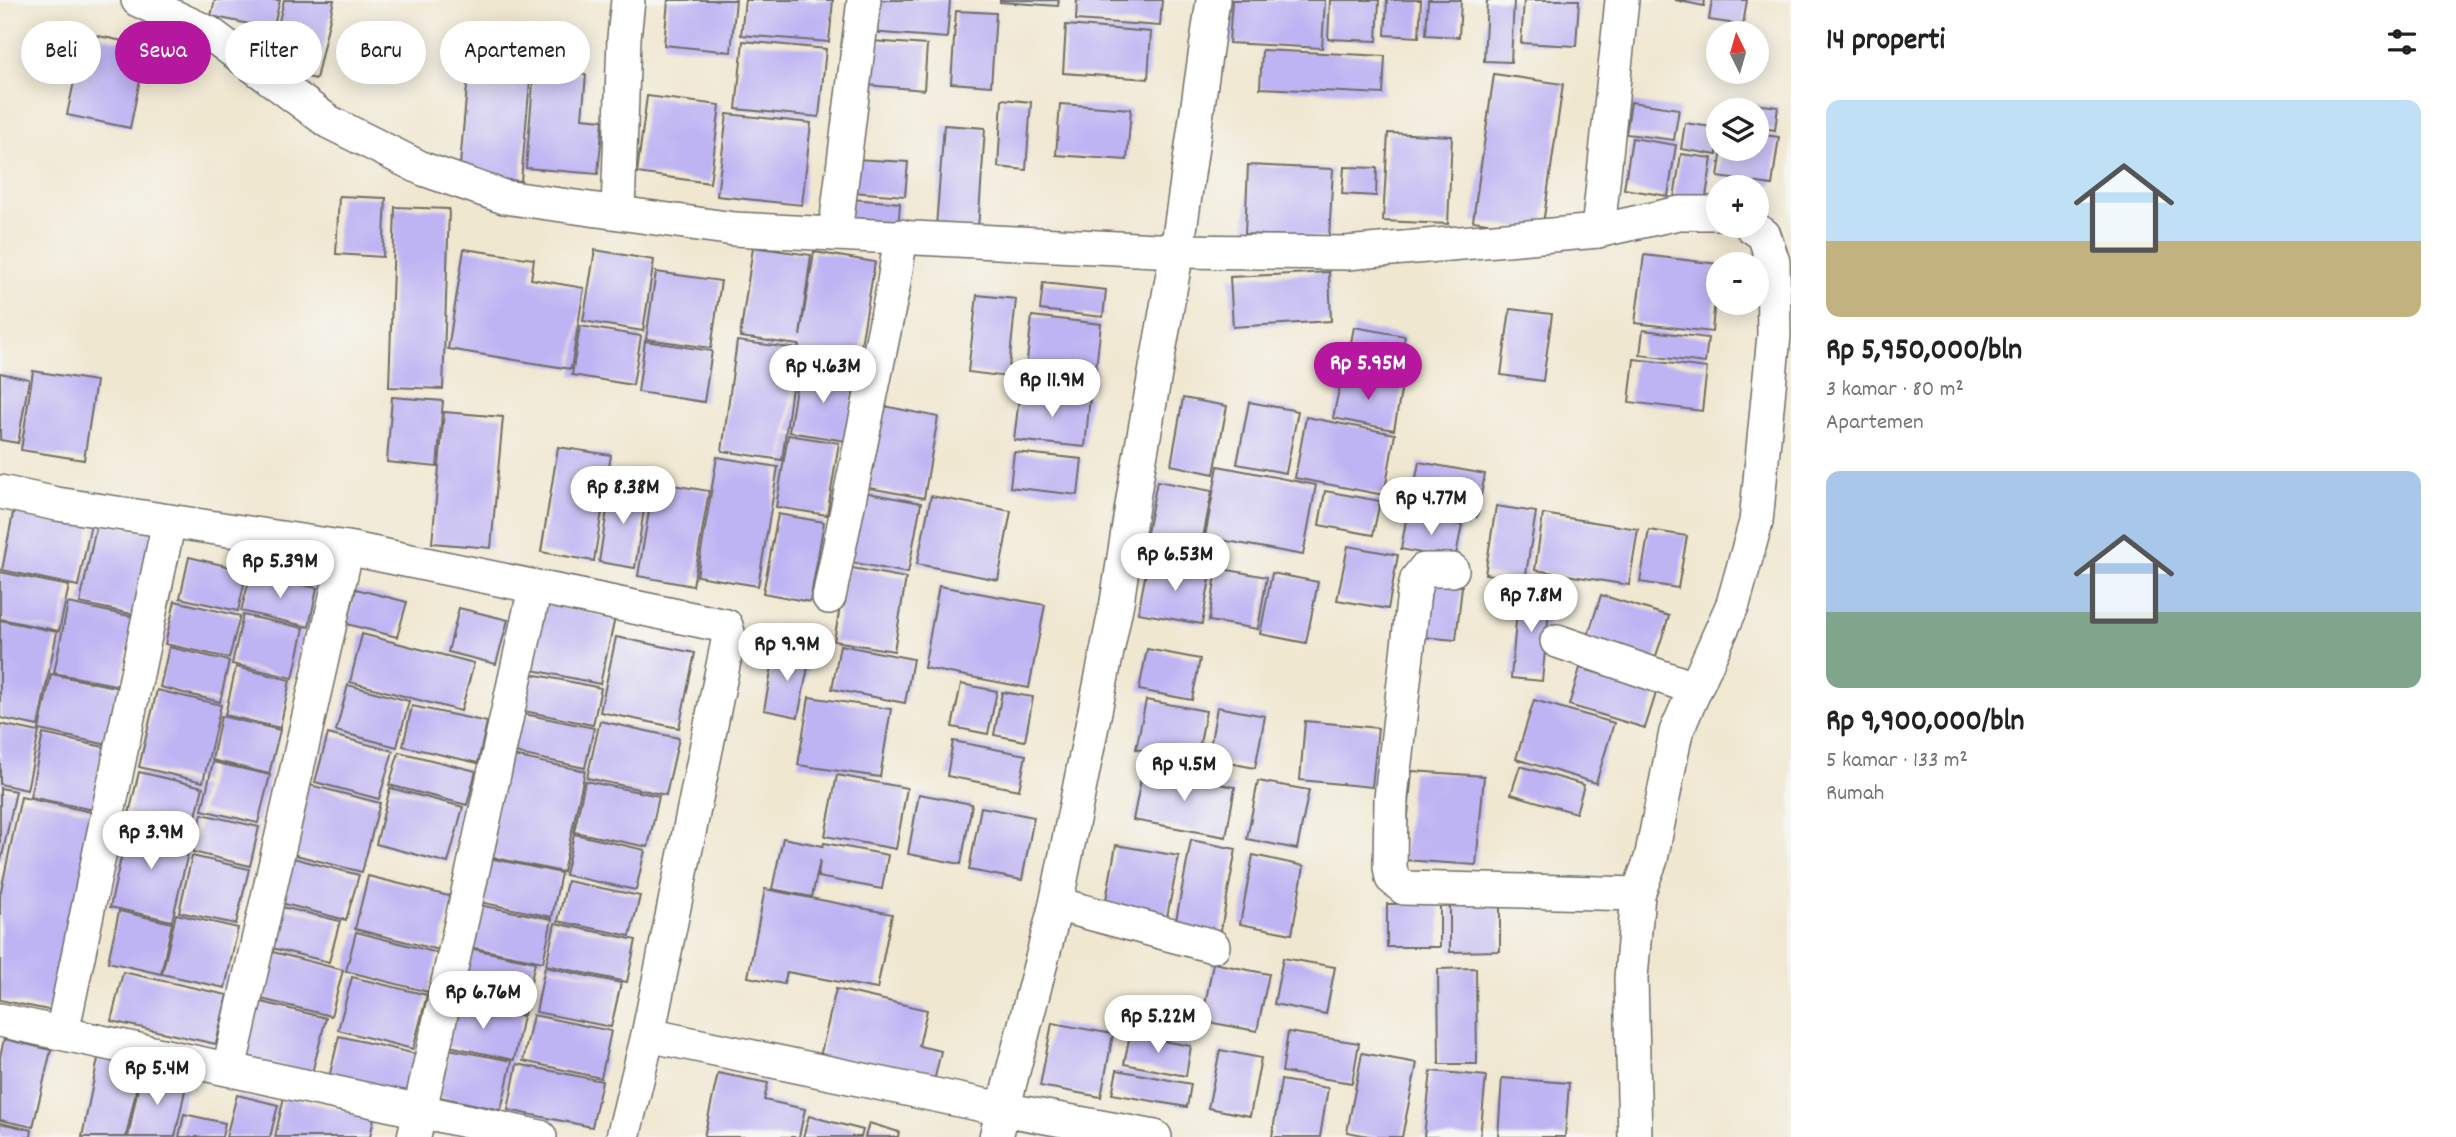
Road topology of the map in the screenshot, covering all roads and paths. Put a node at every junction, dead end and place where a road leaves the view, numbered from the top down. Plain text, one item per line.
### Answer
1 (138, 0) edge
2 (628, 0) edge
3 (864, 0) edge
4 (1213, 0) edge
5 (1622, 0) edge
6 (618, 211) junction
7 (1706, 214) edge
8 (1598, 231) junction
9 (835, 234) junction
10 (901, 236) junction
11 (1766, 238) edge
12 (1177, 251) junction
13 (1782, 263) edge
14 (0, 492) edge
15 (169, 521) junction
16 (347, 548) junction
17 (1452, 570) dead end
18 (534, 588) junction
19 (829, 597) dead end
20 (1558, 641) dead end
21 (1694, 688) junction
22 (1638, 894) junction
23 (1056, 904) junction
24 (1213, 946) dead end
25 (0, 1020) edge
26 (62, 1033) junction
27 (648, 1035) junction
28 (229, 1069) junction
29 (999, 1123) edge
30 (417, 1124) edge
31 (540, 1137) edge
32 (623, 1137) edge
33 (1155, 1137) edge
34 (1635, 1137) edge

1 - 6 street
2 - 6 street
3 - 9 street
4 - 12 street
5 - 8 street
6 - 9 street
7 - 8 street
8 - 12 street
9 - 10 street
10 - 12 street
10 - 19 street
11 - 13 street
12 - 23 street
13 - 21 street
14 - 15 street
15 - 16 street
15 - 26 street
16 - 18 street
16 - 28 street
17 - 22 street
18 - 27 street
18 - 30 street
20 - 21 street
21 - 22 street
22 - 34 street
23 - 24 street
23 - 29 street
25 - 26 street
26 - 28 street
27 - 29 street
27 - 32 street
28 - 30 street
29 - 33 street
30 - 31 street

